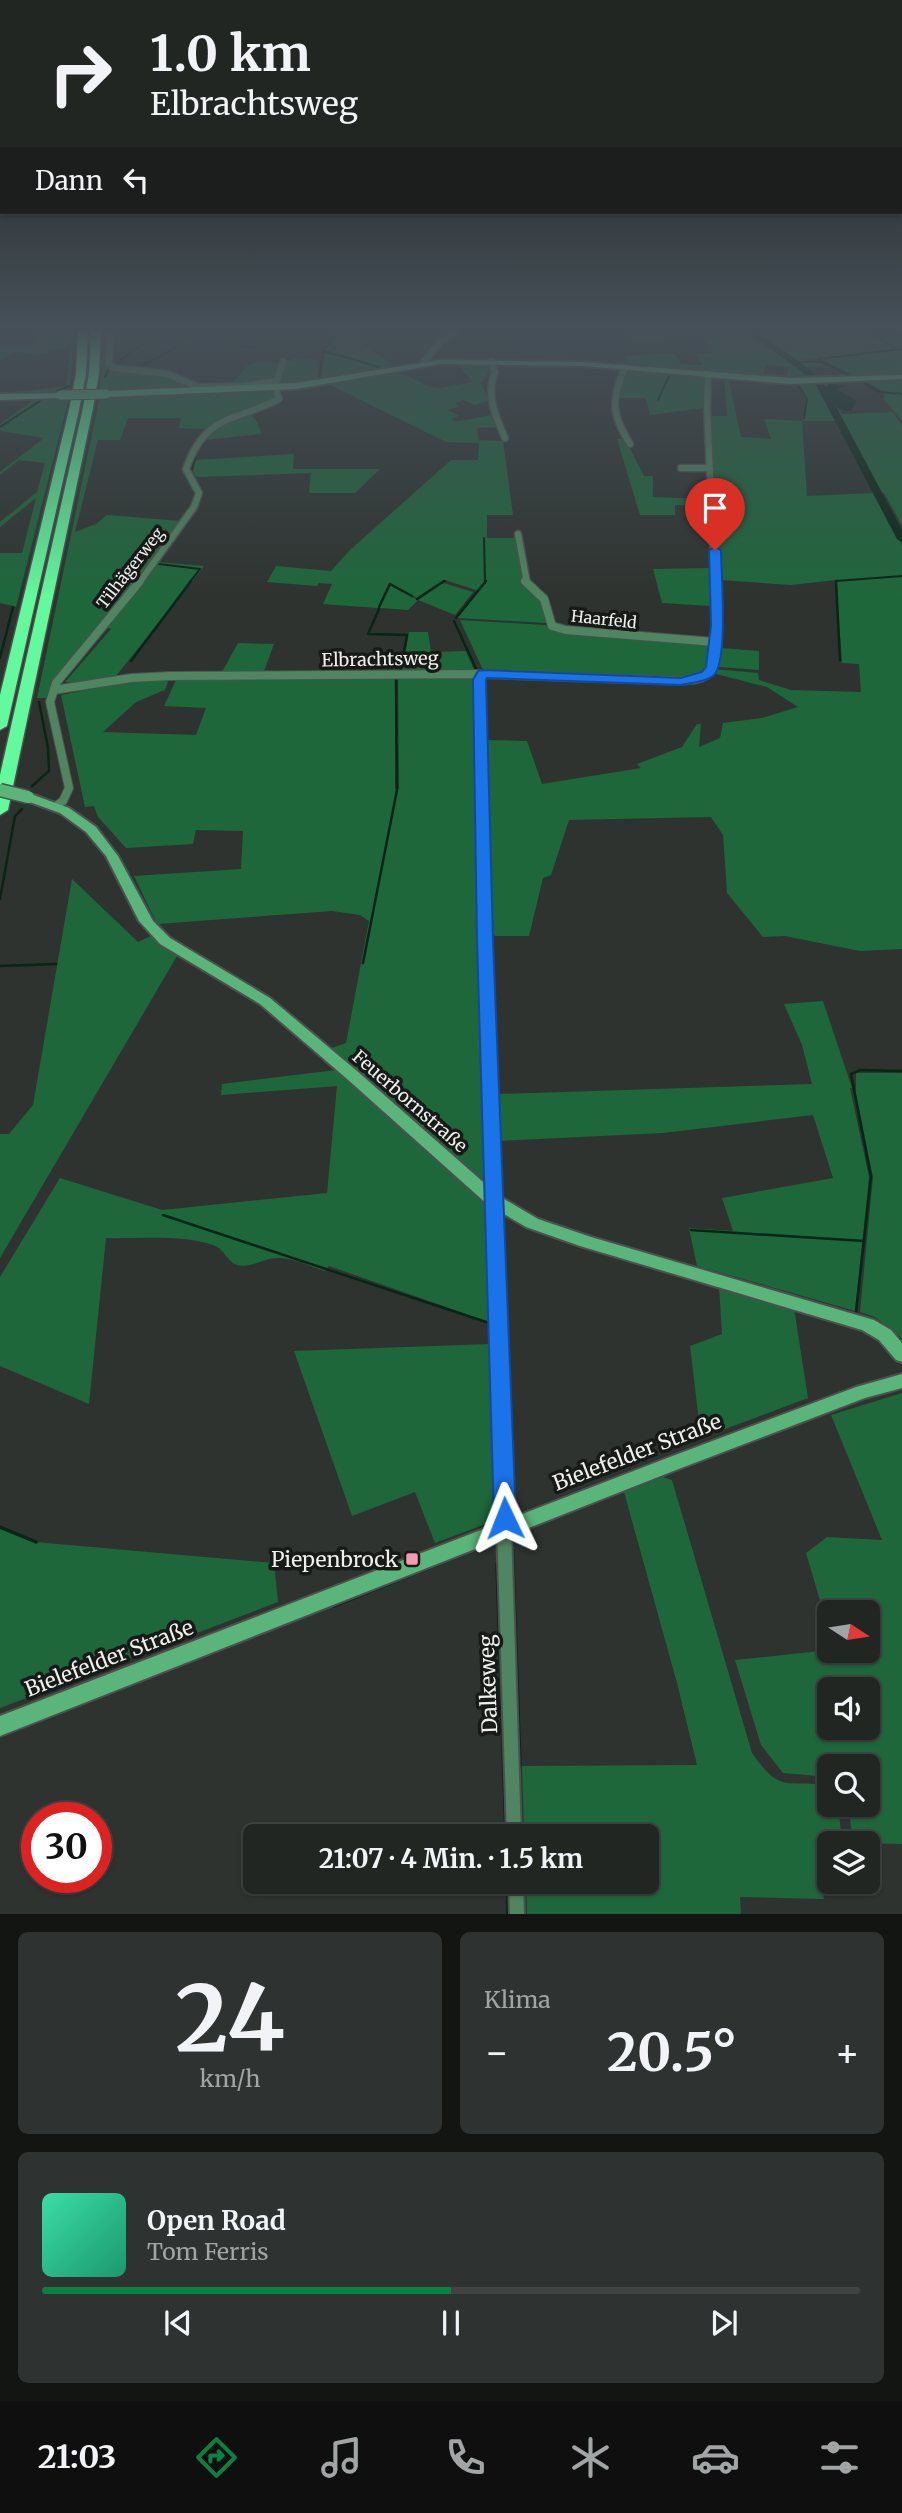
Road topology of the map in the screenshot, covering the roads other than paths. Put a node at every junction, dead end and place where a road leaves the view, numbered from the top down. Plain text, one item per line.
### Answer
1 (72, 420) edge
2 (85, 420) edge
3 (227, 420) edge
4 (497, 420) edge
5 (616, 420) edge
6 (708, 420) edge
7 (505, 438) dead end
8 (630, 444) dead end
9 (681, 468) dead end
10 (709, 468) junction
11 (518, 534) dead end
12 (715, 642) junction
13 (483, 674) junction
14 (54, 690) junction
15 (0, 726) edge
16 (0, 790) edge
17 (56, 806) junction
18 (0, 810) edge
19 (494, 1200) junction
20 (902, 1354) edge
21 (902, 1381) edge
22 (504, 1530) junction
23 (0, 1726) edge
24 (514, 1824) edge
25 (516, 1894) edge
26 (517, 1914) edge

1 - 15 highway
2 - 18 highway
3 - 14 street, Tilhägerweg
4 - 7 street
5 - 8 street
6 - 10 street
9 - 10 street
10 - 12 street
11 - 12 street, Haarfeld
12 - 13 street, Elbrachtsweg
13 - 14 street, Elbrachtsweg
13 - 19 street, Dalkeweg
14 - 17 street
16 - 17 street, Feuerbornstraße, bridge
17 - 19 street, Feuerbornstraße
19 - 20 street, Feuerbornstraße
19 - 22 street, Dalkeweg
21 - 22 street, Bielefelder Straße
22 - 23 street, Bielefelder Straße
22 - 24 street, Dalkeweg
25 - 26 street

